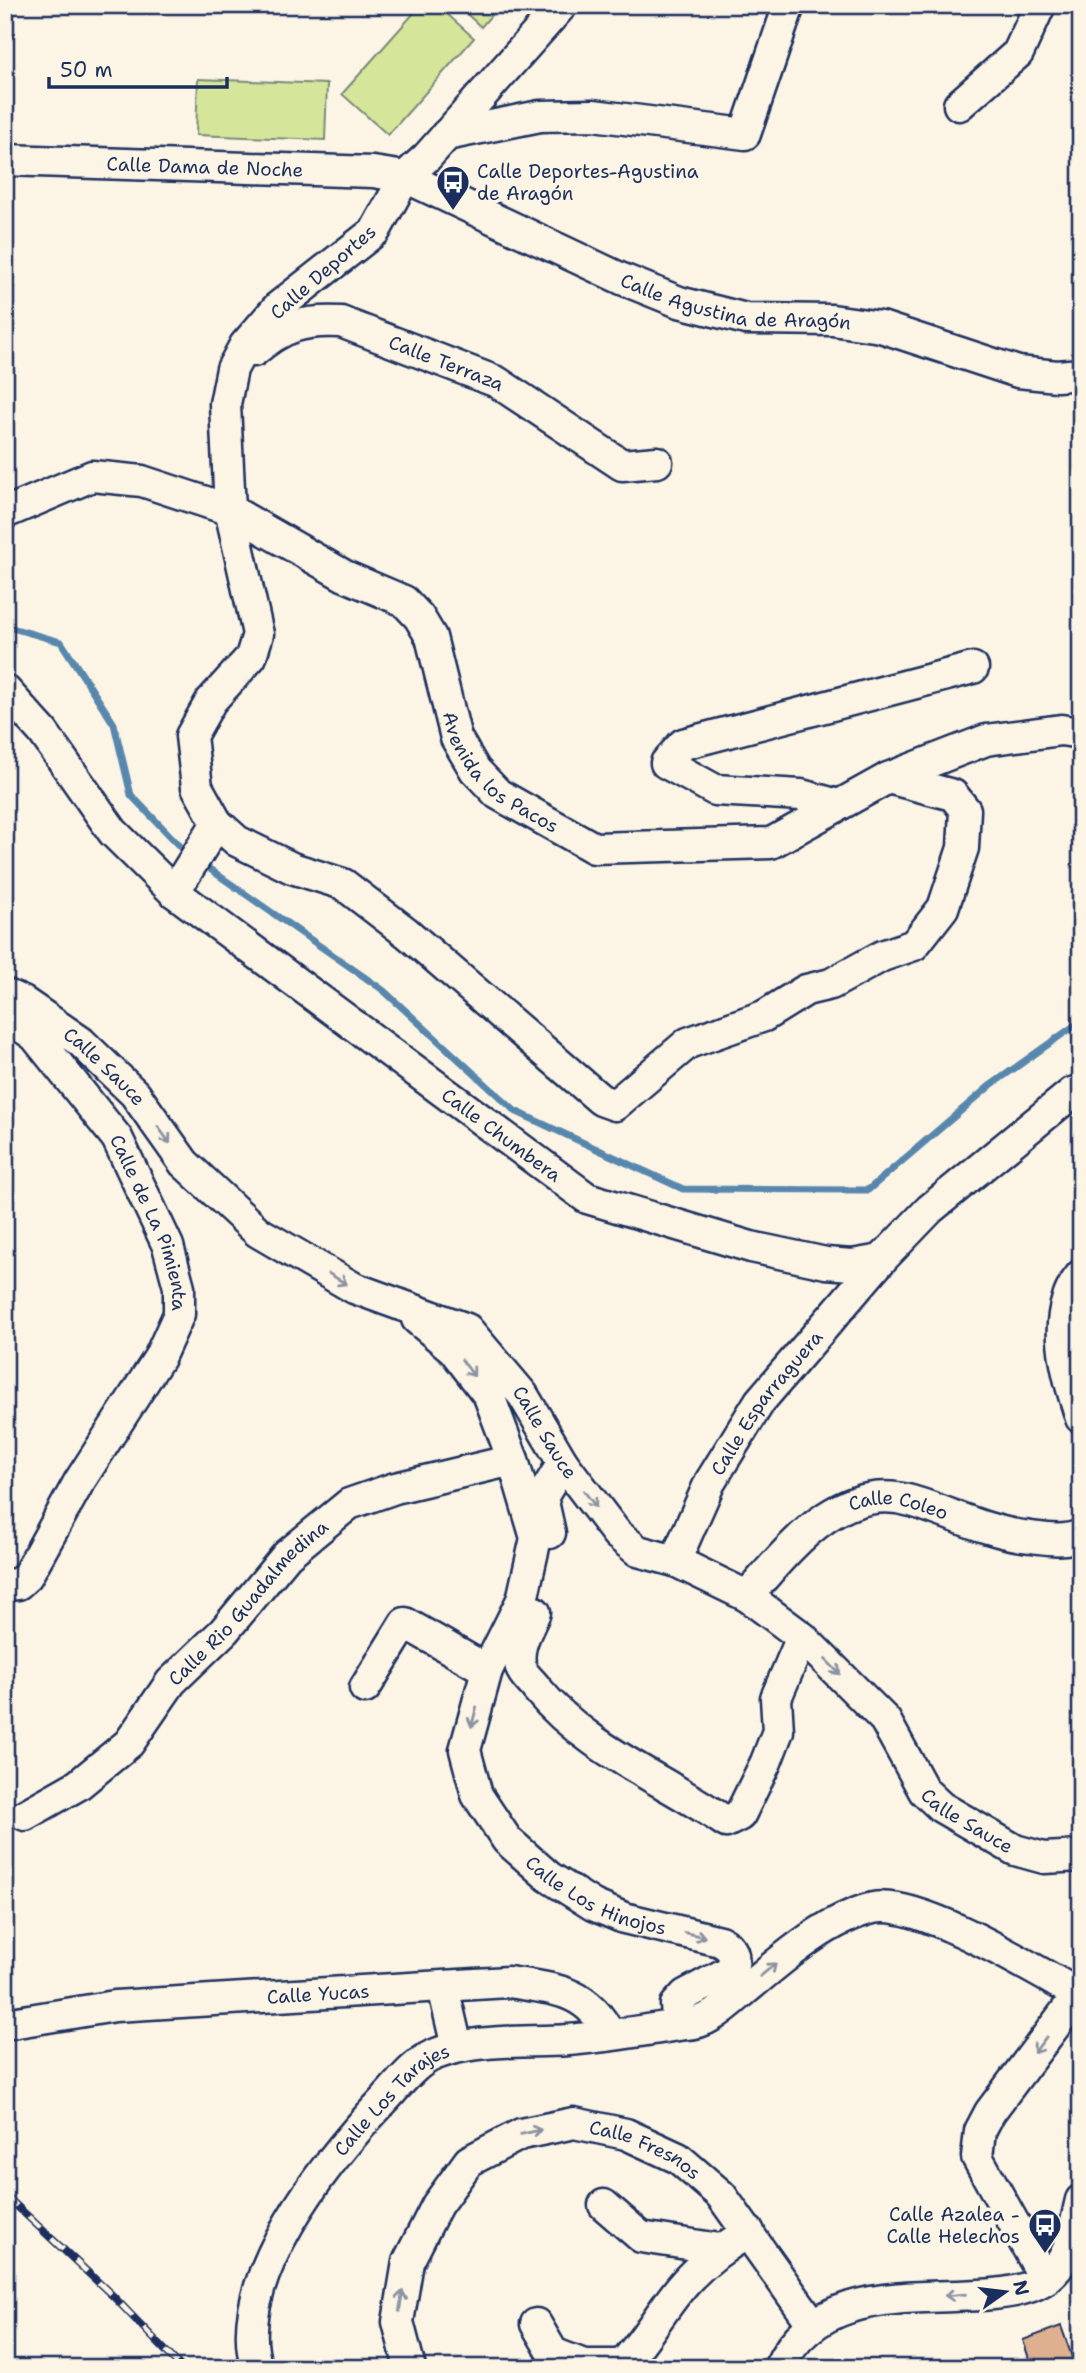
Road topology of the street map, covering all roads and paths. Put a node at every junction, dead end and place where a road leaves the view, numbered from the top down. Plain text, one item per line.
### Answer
1 (562, 5) edge
2 (789, 5) edge
3 (1040, 5) edge
4 (958, 105) dead end
5 (446, 135) junction
6 (5, 160) edge
7 (405, 177) junction
8 (232, 369) junction
9 (1081, 374) edge
10 (657, 462) dead end
11 (230, 510) junction
12 (5, 513) edge
13 (973, 668) dead end
14 (5, 691) edge
15 (1081, 733) edge
16 (888, 778) junction
17 (838, 805) junction
18 (218, 823) junction
19 (174, 892) junction
20 (5, 994) edge
21 (5, 1015) edge
22 (1081, 1090) edge
23 (881, 1260) junction
24 (1081, 1275) edge
25 (401, 1305) junction
26 (1081, 1418) edge
27 (513, 1460) junction
28 (563, 1463) junction
29 (1081, 1535) edge
30 (675, 1561) junction
31 (5, 1585) edge
32 (747, 1596) junction
33 (802, 1637) junction
34 (486, 1670) junction
35 (365, 1688) dead end
36 (24, 1815) dead end
37 (1081, 1856) edge
38 (443, 1987) junction
39 (1079, 1992) edge
40 (5, 2024) edge
41 (685, 2024) junction
42 (610, 2035) junction
43 (457, 2047) junction
44 (1081, 2200) edge
45 (604, 2205) dead end
46 (749, 2232) junction
47 (720, 2249) junction
48 (1045, 2279) junction
49 (813, 2323) junction
50 (536, 2324) dead end
51 (257, 2368) edge
52 (410, 2368) edge
53 (779, 2368) edge

1 - 5 street, Calle Deportes
2 - 5 street
3 - 4 street
5 - 7 street, Calle Deportes
6 - 7 street, Calle Dama de Noche
7 - 8 street, Calle Deportes
7 - 9 street, Calle Agustina de Aragón
8 - 10 street, Calle Terraza
8 - 11 street, Calle Deportes
11 - 12 street, Avenida los Pacos
11 - 17 street, Avenida los Pacos
11 - 18 street
13 - 17 street
14 - 19 street, Calle Chumbera
15 - 16 street, Avenida los Pacos
16 - 17 street, Avenida los Pacos
16 - 18 street
18 - 19 street
19 - 23 street, Calle Chumbera
20 -> 25 street, Calle Sauce
21 - 31 street, Calle de La Pimienta
22 - 23 street
23 - 30 street, Calle Esparraguera
24 - 26 street
25 -> 27 street, Calle Los Hinojos
25 - 28 street, Calle Sauce
27 - 34 street, Calle Los Hinojos
27 - 36 street, Calle Rio Guadalmedina
28 -> 30 street, Calle Sauce
28 - 33 street
29 - 32 street, Calle Coleo
30 - 32 street, Calle Sauce
32 - 33 street, Calle Sauce
33 -> 37 street, Calle Sauce
34 - 35 street
34 -> 41 street, Calle Los Hinojos
38 - 40 street, Calle Yucas
38 - 42 street, Calle Yucas
38 - 43 street
41 -> 39 street
39 -> 48 street
41 - 42 street, Calle Los Tarajes
42 - 43 street, Calle Los Tarajes
43 - 51 street, Calle Los Tarajes
44 - 48 street
45 - 47 street
46 - 47 street
46 - 49 street, Calle Fresnos
52 -> 46 street, Calle Fresnos
47 - 50 street
48 -> 49 street
49 - 53 street

